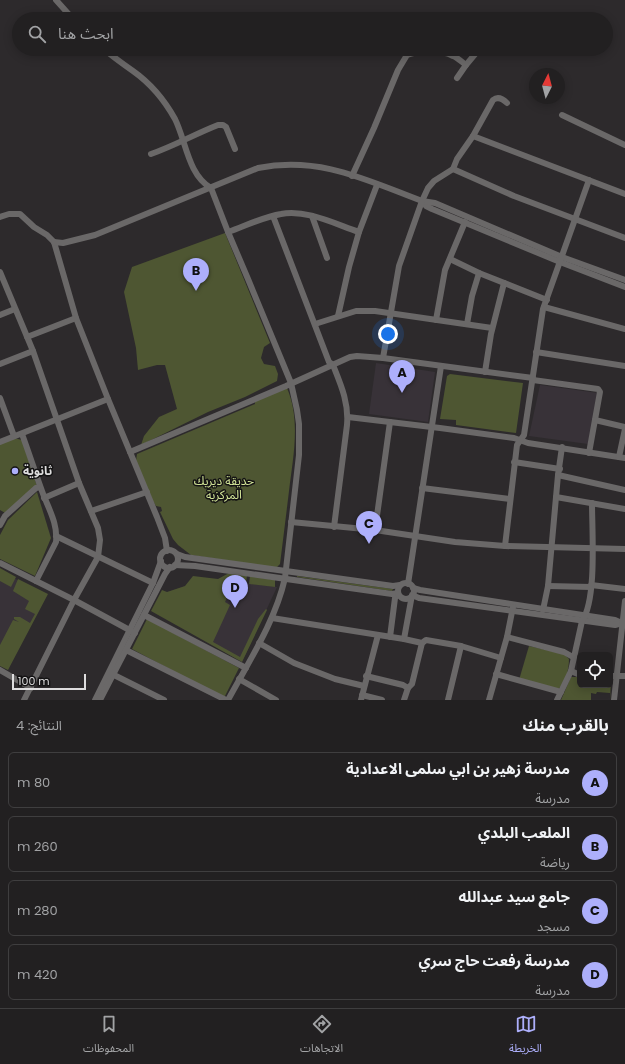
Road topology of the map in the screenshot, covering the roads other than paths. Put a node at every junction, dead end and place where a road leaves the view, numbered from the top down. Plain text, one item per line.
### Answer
1 (56, 0) edge
2 (67, 12) edge
3 (113, 56) edge
4 (406, 56) edge
5 (454, 56) edge
6 (474, 56) edge
7 (466, 65) junction
8 (458, 78) dead end
9 (507, 103) dead end
10 (562, 115) dead end
11 (473, 136) junction
12 (183, 140) junction
13 (625, 145) edge
14 (235, 149) dead end
15 (151, 154) dead end
16 (453, 169) junction
17 (352, 176) junction
18 (589, 180) junction
19 (377, 185) junction
20 (211, 188) junction
21 (625, 194) edge
22 (422, 201) junction
23 (273, 216) junction
24 (312, 216) junction
25 (0, 217) edge
26 (575, 219) junction
27 (465, 222) junction
28 (228, 232) junction
29 (359, 232) junction
30 (625, 238) edge
31 (54, 242) junction
32 (327, 258) dead end
33 (450, 259) junction
34 (561, 260) junction
35 (0, 272) edge
36 (479, 273) junction
37 (625, 280) edge
38 (504, 283) junction
39 (625, 287) edge
40 (547, 300) junction
41 (544, 307) junction
42 (15, 309) junction
43 (390, 313) junction
44 (0, 315) edge
45 (338, 316) junction
46 (76, 318) junction
47 (436, 320) junction
48 (315, 324) junction
49 (466, 324) junction
50 (492, 328) junction
51 (625, 329) edge
52 (27, 337) junction
53 (33, 351) junction
54 (536, 352) junction
55 (383, 358) junction
56 (0, 364) edge
57 (333, 364) junction
58 (441, 366) junction
59 (625, 366) edge
60 (485, 372) junction
61 (533, 379) junction
62 (291, 383) junction
63 (0, 398) edge
64 (108, 399) junction
65 (348, 417) junction
66 (57, 420) junction
67 (595, 420) junction
68 (390, 422) junction
69 (432, 428) junction
70 (625, 428) edge
71 (22, 434) junction
72 (14, 436) junction
73 (521, 440) junction
74 (0, 442) edge
75 (562, 447) junction
76 (130, 452) junction
77 (589, 453) junction
78 (622, 458) edge
79 (514, 462) junction
80 (559, 472) junction
81 (79, 483) junction
82 (40, 487) junction
83 (422, 488) junction
84 (625, 490) edge
85 (147, 492) junction
86 (556, 497) junction
87 (44, 498) junction
88 (510, 499) junction
89 (592, 503) junction
90 (625, 509) edge
91 (91, 511) junction
92 (3, 514) edge
93 (292, 522) junction
94 (0, 524) edge
95 (334, 526) junction
96 (375, 530) junction
97 (56, 536) junction
98 (416, 536) junction
99 (505, 546) junction
100 (551, 546) junction
101 (592, 548) junction
102 (625, 549) edge
103 (167, 550) junction
104 (176, 554) junction
105 (98, 557) junction
106 (161, 561) junction
107 (219, 562) junction
108 (0, 563) edge
109 (173, 566) junction
110 (218, 569) junction
111 (285, 571) junction
112 (285, 578) junction
113 (36, 581) junction
114 (153, 583) junction
115 (400, 585) junction
116 (411, 586) junction
117 (548, 586) junction
118 (591, 586) junction
119 (625, 589) edge
120 (395, 593) junction
121 (412, 595) junction
122 (74, 600) junction
123 (625, 601) edge
124 (513, 603) junction
125 (543, 608) junction
126 (512, 610) junction
127 (144, 615) junction
128 (542, 615) junction
129 (586, 615) junction
130 (272, 618) junction
131 (582, 621) junction
132 (624, 624) edge
133 (132, 632) junction
134 (378, 635) junction
135 (390, 636) junction
136 (507, 637) junction
137 (404, 639) junction
138 (259, 643) junction
139 (422, 643) junction
140 (461, 646) junction
141 (126, 650) junction
142 (573, 656) junction
143 (501, 658) junction
144 (246, 668) junction
145 (0, 670) edge
146 (571, 671) junction
147 (496, 674) junction
148 (577, 674) edge
149 (114, 675) junction
150 (366, 676) junction
151 (613, 676) edge
152 (617, 676) junction
153 (625, 676) edge
154 (239, 679) junction
155 (364, 686) junction
156 (31, 688) junction
157 (408, 688) junction
158 (561, 692) junction
159 (361, 697) edge
160 (24, 700) edge
161 (95, 700) edge
162 (101, 700) edge
163 (164, 700) edge
164 (227, 700) edge
165 (275, 700) edge
166 (382, 700) edge
167 (404, 700) edge
168 (448, 700) edge
169 (489, 700) edge
170 (557, 700) edge
171 (614, 700) edge

1 - 2 street
3 - 12 street
4 - 17 street
5 - 7 street
6 - 7 street
7 - 8 street
9 - 11 street
10 - 13 street
11 - 16 street
11 - 18 street
12 - 14 street
12 - 15 street
12 - 20 street
16 - 22 street
16 - 26 street
17 - 19 street
17 - 20 street
18 - 21 street
18 - 26 street
19 - 22 street
19 - 29 street
20 - 28 street
20 - 31 street
22 - 27 street
22 - 34 street
22 - 43 street
23 - 24 street
23 - 28 street
23 - 48 street
24 - 29 street
24 - 32 street
25 - 31 street
26 - 30 street
26 - 34 street
27 - 33 street
27 - 34 street
28 - 62 street
29 - 45 street
31 - 46 street
33 - 36 street
33 - 47 street
34 - 37 street
34 - 39 street
34 - 40 street
35 - 42 street
36 - 38 street
36 - 49 street
38 - 40 street
38 - 50 street
40 - 41 street
41 - 51 street
41 - 54 street
42 - 44 street
42 - 52 street
43 - 45 street
43 - 47 street
43 - 55 street
45 - 48 street
46 - 52 street
46 - 64 street
47 - 49 street
48 - 57 street
49 - 50 street
50 - 60 street
52 - 53 street
53 - 56 street
53 - 66 street
54 - 59 street
54 - 61 street
55 - 57 street
55 - 58 street
57 - 62 street
57 - 65 street
58 - 60 street
58 - 69 street
60 - 61 street
61 - 67 street
61 - 73 street
62 - 76 street
62 - 93 street
63 - 72 street
64 - 66 street
64 - 76 street
65 - 68 street
65 - 95 street
66 - 71 street
66 - 81 street
67 - 70 street
67 - 77 street
68 - 69 street
68 - 96 street
69 - 73 street
69 - 83 street
70 - 78 street
71 - 72 street
71 - 82 street
72 - 74 street
73 - 75 street
73 - 79 street
75 - 77 street
75 - 80 street
76 - 85 street
77 - 78 street
79 - 80 street
79 - 88 street
80 - 84 street
80 - 86 street
81 - 87 street
81 - 91 street
82 - 87 street
82 - 92 street
83 - 88 street
83 - 98 street
85 - 91 street
85 - 103 street
86 - 89 street
86 - 100 street
87 - 97 street
88 - 99 street
89 - 90 street
89 - 101 street
91 - 105 street
92 - 94 street
93 - 95 street
93 - 111 street
95 - 96 street
96 - 98 street
97 - 105 street
97 - 113 street
98 - 99 street
98 - 116 street
99 - 100 street
100 - 101 street
100 - 117 street
101 - 102 street
101 - 118 street
103 - 104 street
103 - 106 street
104 - 107 street
104 - 109 street
105 - 114 street
105 - 122 street
106 - 109 street
106 - 114 street
107 - 110 street
107 - 111 street
108 - 113 street
109 - 110 street
109 - 127 street
110 - 112 street
111 - 112 street
111 - 115 street
112 - 120 street
112 - 130 street
113 - 122 street
114 - 133 street
115 - 116 street
115 - 120 street
116 - 121 street
116 - 124 street
117 - 118 street
117 - 125 street
118 - 119 street
118 - 129 street
120 - 121 street
120 - 135 street
121 - 126 street
121 - 137 street
122 - 133 street
122 - 156 street
123 - 132 street
124 - 125 street
124 - 126 street
125 - 128 street
125 - 129 street
126 - 128 street
126 - 136 street
127 - 133 street
127 - 144 street
128 - 131 street
129 - 131 street
129 - 132 street
130 - 134 street
130 - 138 street
131 - 132 street
131 - 142 street
132 - 152 street
133 - 141 street
133 - 161 street
134 - 135 street
134 - 150 street
135 - 137 street
136 - 142 street
136 - 143 street
137 - 139 street
138 - 144 street
138 - 155 street
139 - 140 street
139 - 157 street
140 - 143 street
140 - 168 street
141 - 149 street
141 - 164 street
142 - 146 street
143 - 147 street
144 - 154 street
145 - 156 street
146 - 148 street
146 - 158 street
147 - 158 street
147 - 169 street
149 - 162 street
149 - 163 street
150 - 155 street
150 - 157 street
151 - 152 street
152 - 153 street
152 - 171 street
154 - 164 street
154 - 165 street
155 - 159 street
156 - 160 street
157 - 167 street
158 - 170 street
159 - 166 street

